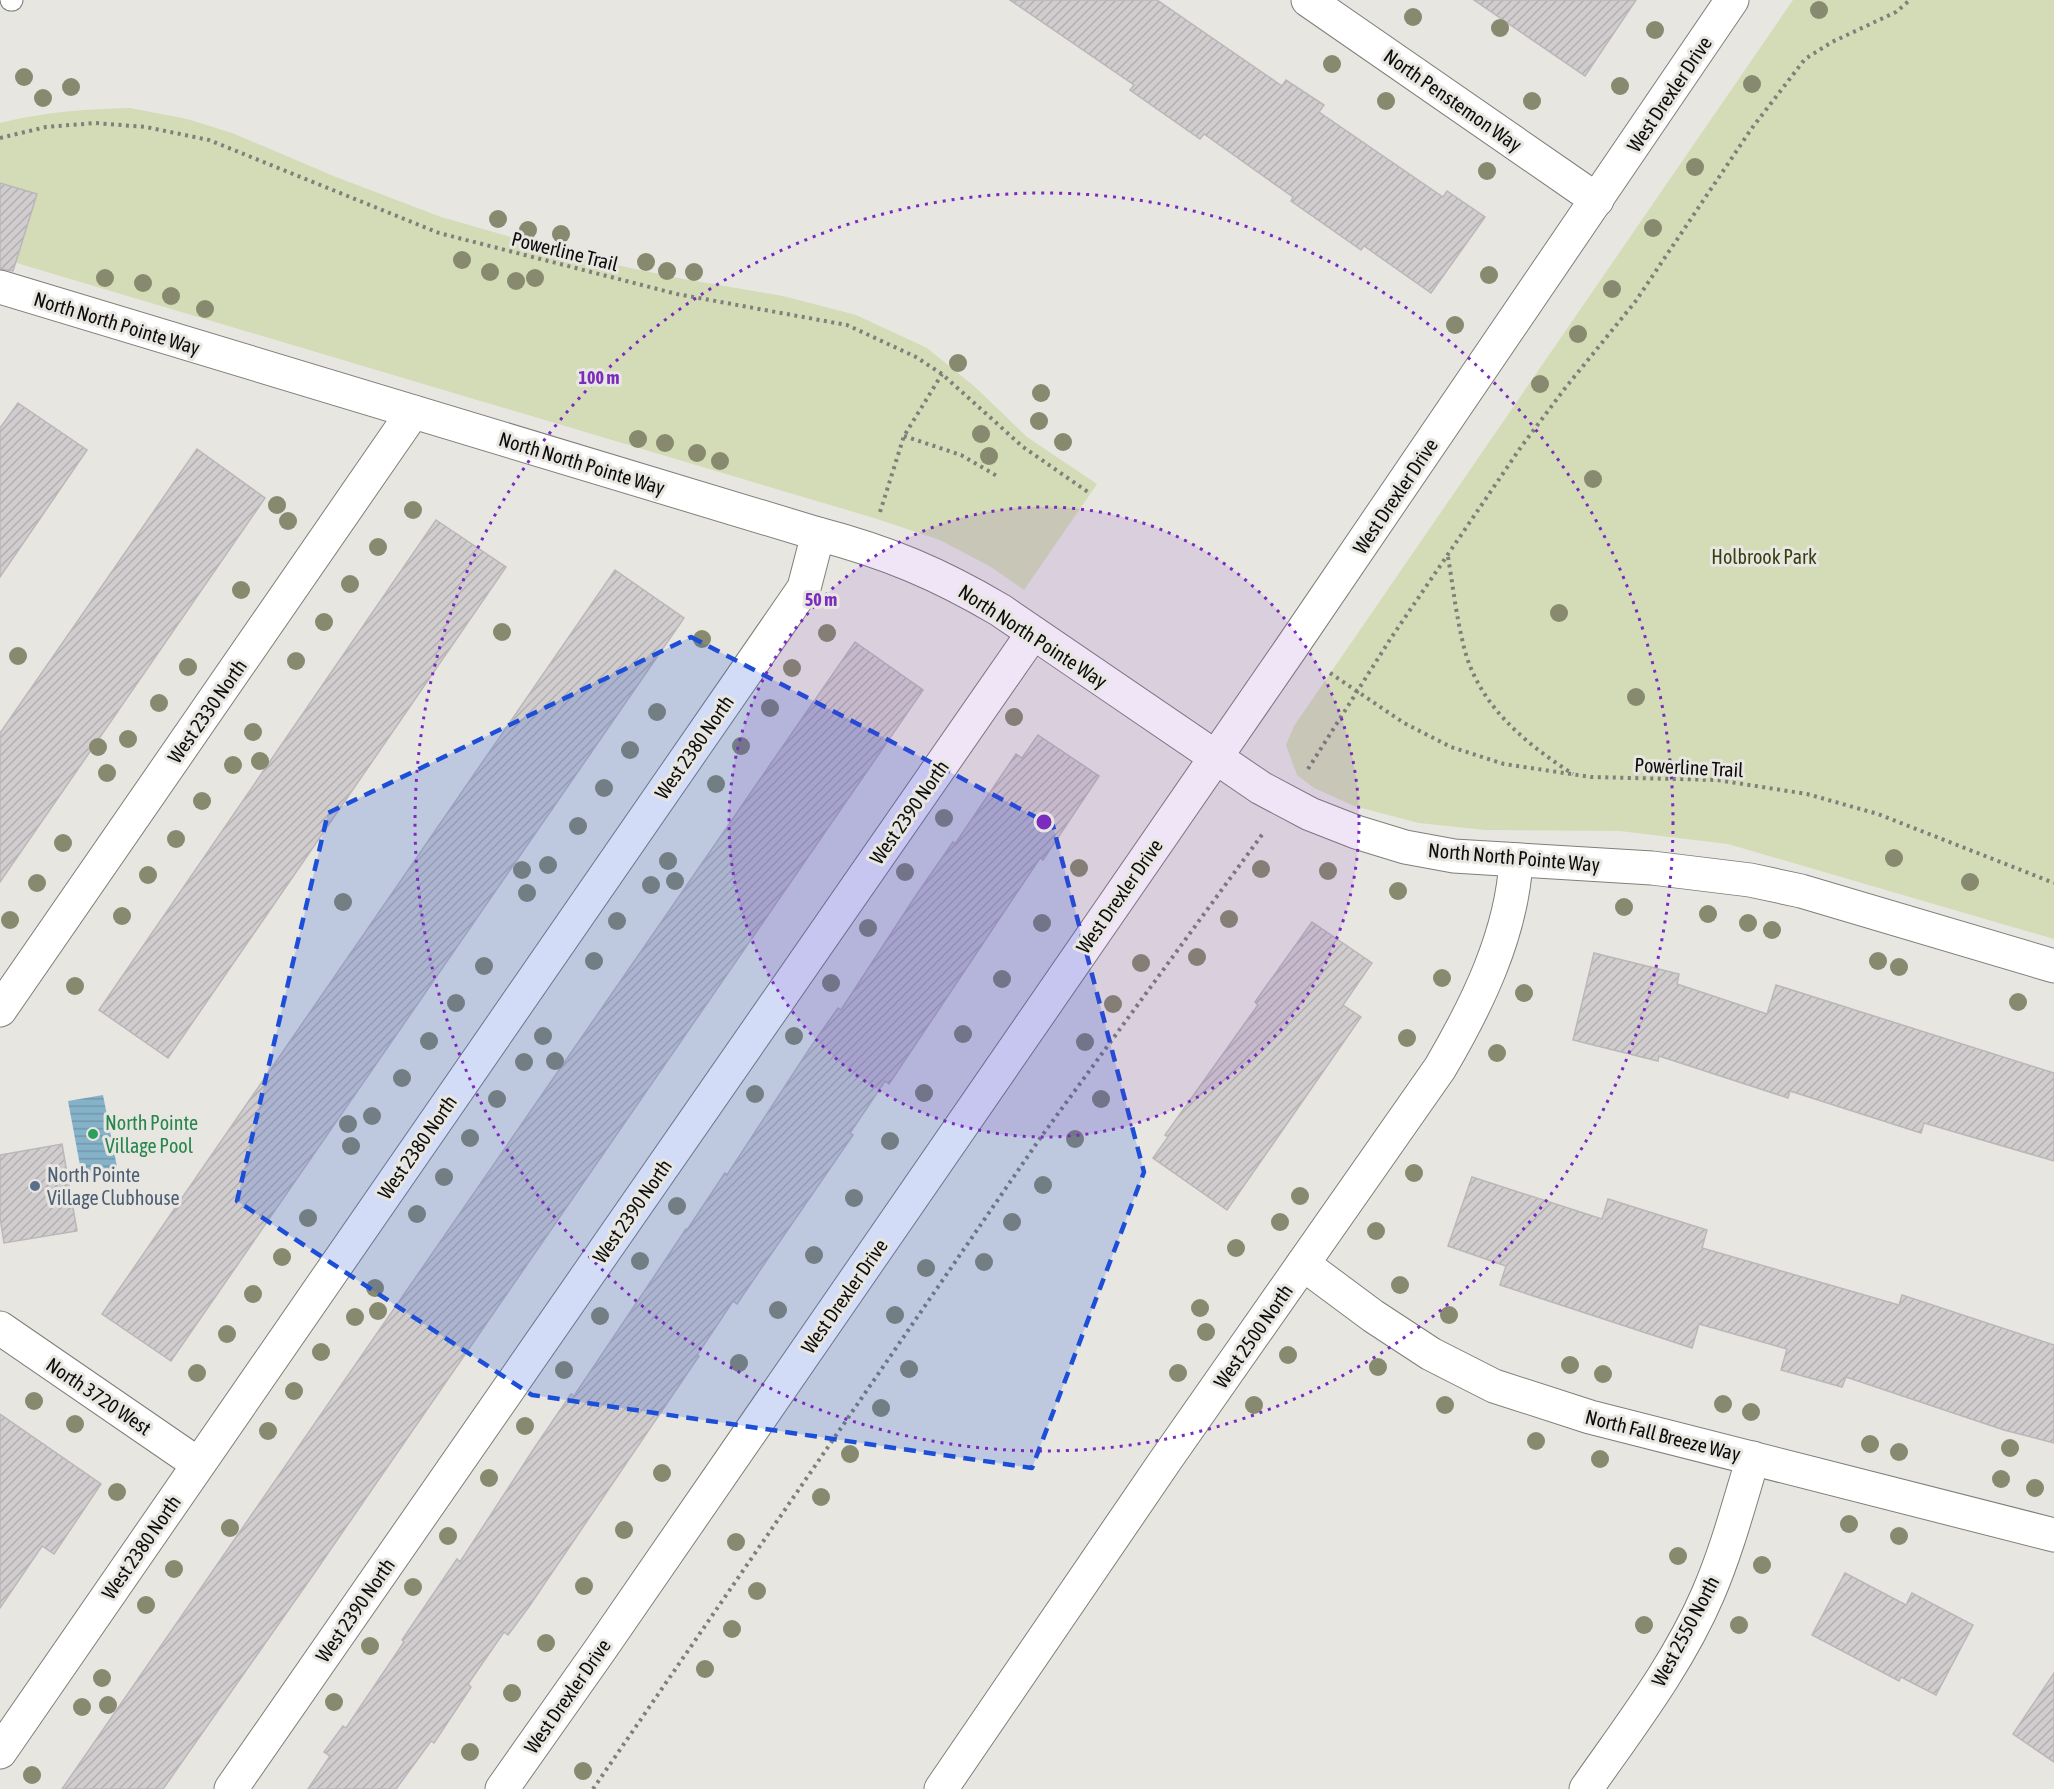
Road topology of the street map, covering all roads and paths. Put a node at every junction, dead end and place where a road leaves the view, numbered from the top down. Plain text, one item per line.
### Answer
1 (1308, 0) edge
2 (1732, 0) edge
3 (1910, 0) edge
4 (0, 138) edge
5 (1597, 200) junction
6 (2, 292) edge
7 (942, 374) junction
8 (413, 412) junction
9 (904, 436) junction
10 (996, 476) dead end
11 (1088, 492) dead end
12 (879, 518) dead end
13 (818, 534) junction
14 (1448, 556) junction
15 (1033, 633) junction
16 (1330, 674) dead end
17 (1358, 692) junction
18 (1214, 759) junction
19 (1305, 772) dead end
20 (1576, 776) junction
21 (1252, 849) dead end
22 (1516, 860) junction
23 (2054, 883) edge
24 (2054, 966) edge
25 (0, 1010) edge
26 (1303, 1264) junction
27 (0, 1328) edge
28 (1753, 1458) junction
29 (198, 1464) junction
30 (2054, 1535) edge
31 (0, 1752) edge
32 (240, 1786) edge
33 (502, 1789) edge
34 (593, 1789) edge
35 (941, 1789) edge
36 (1586, 1789) edge

1 - 5 street, North Penstemon Way
2 - 5 street, West Drexler Drive
3 - 14 path
4 - 7 path, Powerline Trail
5 - 18 street, West Drexler Drive
6 - 8 street, North North Pointe Way
7 - 9 path
7 - 11 path, Powerline Trail
8 - 13 street, North North Pointe Way
8 - 25 street, West 2330 North
9 - 10 path
9 - 12 path
13 - 15 street, North North Pointe Way
13 - 29 street, West 2380 North
14 - 17 path
14 - 20 path
15 - 18 street, North North Pointe Way
15 - 32 street, West 2390 North
16 - 17 path, Powerline Trail
17 - 19 path
17 - 20 path, Powerline Trail
18 - 22 street, North North Pointe Way
18 - 33 street, West Drexler Drive
20 - 23 path, Powerline Trail
21 - 34 path
22 - 24 street, North North Pointe Way
22 - 26 street, West 2500 North
26 - 28 street, North Fall Breeze Way
26 - 35 street, West 2500 North
27 - 29 street, North 3720 West
28 - 30 street, North Fall Breeze Way
28 - 36 street, West 2550 North
29 - 31 street, West 2380 North

